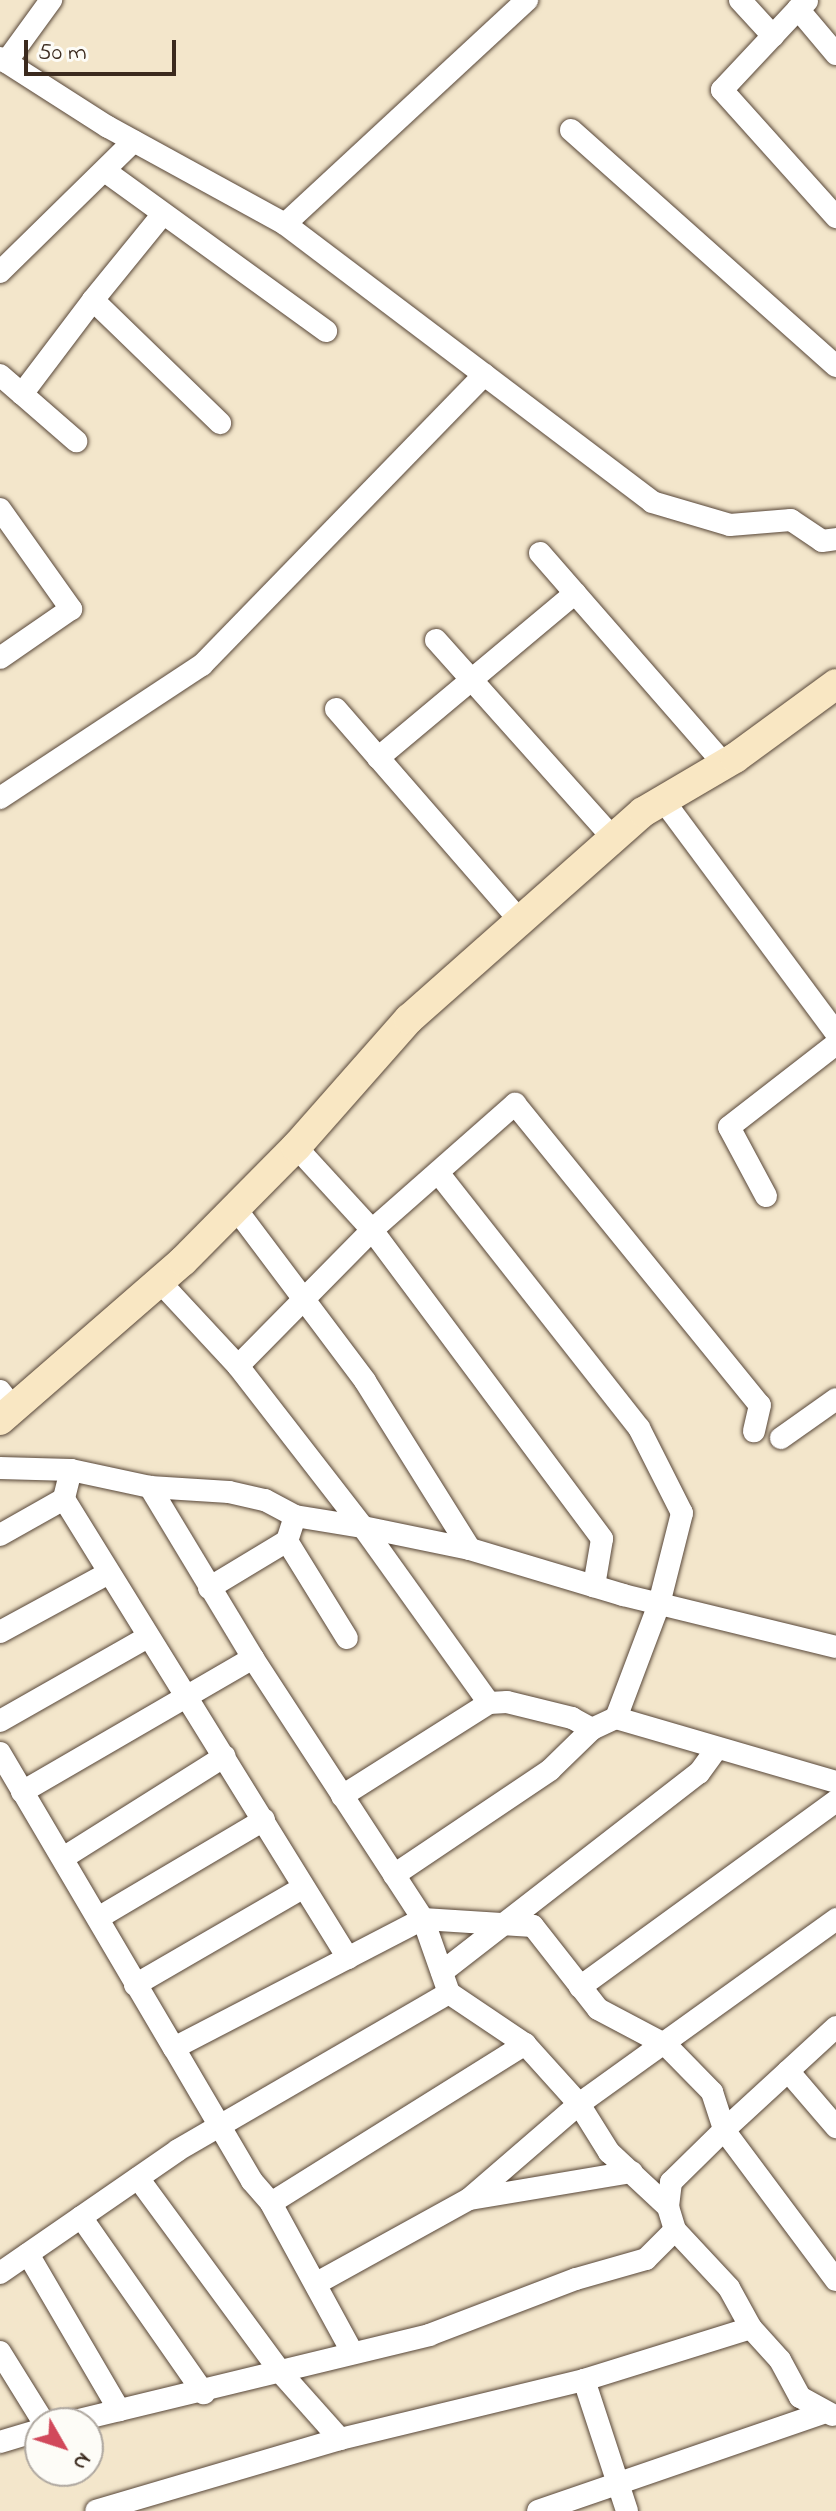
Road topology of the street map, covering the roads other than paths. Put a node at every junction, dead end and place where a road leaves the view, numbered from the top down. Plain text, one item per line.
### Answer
1 (51, 0) edge
2 (527, 0) edge
3 (740, 0) edge
4 (803, 4) edge
5 (773, 36) junction
6 (836, 54) edge
7 (3, 60) edge
8 (571, 130) dead end
9 (134, 141) junction
10 (105, 171) junction
11 (163, 214) junction
12 (836, 217) edge
13 (285, 224) junction
14 (0, 272) edge
15 (93, 300) junction
16 (326, 331) dead end
17 (836, 366) edge
18 (0, 375) edge
19 (484, 375) junction
20 (22, 394) junction
21 (220, 423) dead end
22 (76, 441) dead end
23 (0, 509) edge
24 (836, 539) edge
25 (540, 553) dead end
26 (575, 593) junction
27 (436, 640) dead end
28 (0, 658) edge
29 (473, 681) junction
30 (836, 684) edge
31 (336, 709) dead end
32 (378, 758) junction
33 (724, 764) junction
34 (0, 798) edge
35 (663, 800) junction
36 (613, 838) junction
37 (520, 921) junction
38 (836, 1033) edge
39 (836, 1044) edge
40 (296, 1147) junction
41 (439, 1174) junction
42 (766, 1196) dead end
43 (236, 1209) junction
44 (372, 1230) junction
45 (160, 1282) junction
46 (308, 1300) junction
47 (238, 1366) junction
48 (836, 1399) edge
49 (5, 1407) edge
50 (754, 1431) dead end
51 (781, 1438) dead end
52 (0, 1468) edge
53 (71, 1470) junction
54 (150, 1487) junction
55 (64, 1499) junction
56 (295, 1516) junction
57 (363, 1527) junction
58 (0, 1535) edge
59 (287, 1541) junction
60 (470, 1549) junction
61 (107, 1574) junction
62 (594, 1586) junction
63 (209, 1588) junction
64 (659, 1604) junction
65 (0, 1632) edge
66 (146, 1638) junction
67 (347, 1638) dead end
68 (833, 1643) edge
69 (253, 1658) junction
70 (185, 1696) junction
71 (489, 1703) junction
72 (616, 1718) junction
73 (0, 1721) edge
74 (592, 1729) junction
75 (716, 1750) junction
76 (0, 1753) edge
77 (225, 1756) junction
78 (836, 1782) edge
79 (22, 1792) junction
80 (342, 1796) junction
81 (836, 1801) edge
82 (264, 1820) junction
83 (63, 1858) junction
84 (394, 1875) junction
85 (302, 1888) junction
86 (98, 1918) junction
87 (423, 1919) junction
88 (836, 1919) edge
89 (503, 1924) junction
90 (348, 1958) junction
91 (446, 1983) junction
92 (135, 1985) junction
93 (580, 1987) junction
94 (836, 2027) edge
95 (525, 2044) junction
96 (666, 2045) junction
97 (174, 2048) junction
98 (788, 2071) junction
99 (579, 2104) junction
100 (219, 2126) junction
101 (836, 2127) edge
102 (724, 2130) junction
103 (632, 2172) junction
104 (138, 2178) junction
105 (469, 2199) junction
106 (271, 2203) junction
107 (668, 2207) junction
108 (81, 2217) junction
109 (675, 2230) junction
110 (28, 2254) junction
111 (0, 2273) edge
112 (836, 2280) edge
113 (317, 2283) junction
114 (751, 2328) junction
115 (351, 2350) junction
116 (0, 2352) edge
117 (282, 2374) junction
118 (584, 2380) junction
119 (204, 2393) junction
120 (34, 2407) edge
121 (119, 2410) junction
122 (104, 2414) edge
123 (830, 2414) edge
124 (24, 2435) edge
125 (340, 2439) junction
126 (0, 2442) edge
127 (617, 2483) junction
128 (96, 2511) edge
129 (538, 2511) edge
130 (627, 2511) edge

1 - 7 street
2 - 13 street
3 - 5 street
4 - 5 street
4 - 6 street
5 - 12 street
7 - 9 street
8 - 17 street
9 - 10 street
9 - 13 street
10 - 11 street
10 - 14 street
11 - 15 street
11 - 16 street
13 - 19 street
15 - 20 street
15 - 21 street
18 - 20 street
19 - 24 street
19 - 34 street
20 - 22 street
23 - 28 street
25 - 26 street
26 - 29 street
26 - 33 street
27 - 29 street
29 - 32 street
29 - 36 street
30 - 33 street
31 - 32 street
32 - 37 street
33 - 35 street
35 - 36 street
35 - 38 street
36 - 37 street
37 - 40 street
39 - 42 street
40 - 43 street
40 - 44 street
41 - 44 street
41 - 50 street
41 - 64 street
43 - 45 street
43 - 46 street
44 - 46 street
44 - 62 street
45 - 47 street
45 - 49 street
46 - 47 street
46 - 60 street
47 - 57 street
48 - 51 street
52 - 53 street
53 - 54 street
53 - 55 street
54 - 56 street
54 - 63 street
55 - 58 street
55 - 61 street
56 - 57 street
56 - 59 street
57 - 60 street
57 - 71 street
59 - 63 street
59 - 67 street
60 - 62 street
61 - 65 street
61 - 66 street
62 - 64 street
63 - 69 street
64 - 68 street
64 - 72 street
66 - 70 street
66 - 73 street
69 - 70 street
69 - 80 street
70 - 77 street
70 - 79 street
71 - 74 street
71 - 80 street
72 - 74 street
72 - 75 street
74 - 84 street
75 - 78 street
75 - 89 street
76 - 79 street
77 - 82 street
77 - 83 street
79 - 83 street
80 - 84 street
81 - 93 street
82 - 85 street
82 - 86 street
83 - 86 street
84 - 87 street
85 - 90 street
85 - 92 street
86 - 92 street
87 - 89 street
87 - 90 street
87 - 91 street
88 - 96 street
89 - 91 street
89 - 93 street
90 - 97 street
91 - 95 street
91 - 100 street
92 - 97 street
93 - 96 street
94 - 98 street
95 - 99 street
95 - 106 street
96 - 99 street
96 - 102 street
97 - 100 street
98 - 101 street
98 - 102 street
99 - 103 street
99 - 105 street
100 - 104 street
100 - 106 street
102 - 107 street
102 - 112 street
103 - 105 street
103 - 107 street
104 - 108 street
104 - 117 street
105 - 113 street
106 - 113 street
107 - 109 street
108 - 110 street
108 - 119 street
109 - 114 street
109 - 115 street
110 - 111 street
110 - 121 street
113 - 115 street
114 - 118 street
114 - 123 street
115 - 117 street
116 - 120 street
117 - 119 street
117 - 125 street
118 - 125 street
118 - 127 street
119 - 121 street
121 - 122 street
123 - 127 street
124 - 126 street
125 - 128 street
127 - 129 street
127 - 130 street

